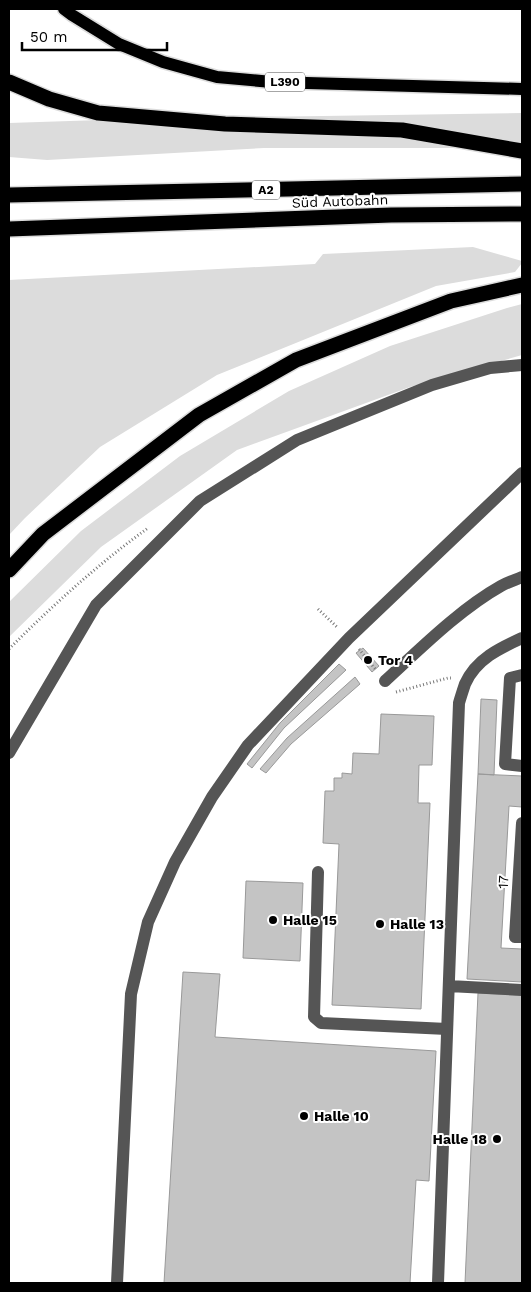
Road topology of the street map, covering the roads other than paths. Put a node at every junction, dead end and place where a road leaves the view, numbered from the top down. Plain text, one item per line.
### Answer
1 (64, 9) edge
2 (9, 82) edge
3 (522, 88) edge
4 (522, 151) edge
5 (522, 184) edge
6 (9, 195) edge
7 (522, 214) edge
8 (9, 228) edge
9 (522, 285) edge
10 (522, 365) edge
11 (522, 473) edge
12 (9, 570) edge
13 (522, 577) edge
14 (522, 638) edge
15 (522, 675) edge
16 (385, 681) dead end
17 (9, 753) edge
18 (522, 766) edge
19 (522, 823) edge
20 (318, 872) dead end
21 (522, 937) edge
22 (449, 986) junction
23 (522, 990) edge
24 (448, 1029) junction
25 (117, 1283) edge
26 (438, 1283) edge

1 - 3 main road, L390
2 - 4 highway
5 - 6 highway, Süd Autobahn / A2
7 - 8 highway, Süd Autobahn / A2
9 - 12 highway
10 - 17 lane
11 - 25 lane
13 - 16 lane
14 - 22 lane
15 - 18 lane
19 - 21 lane, 17
20 - 24 lane
22 - 23 lane
22 - 24 lane
24 - 26 lane

